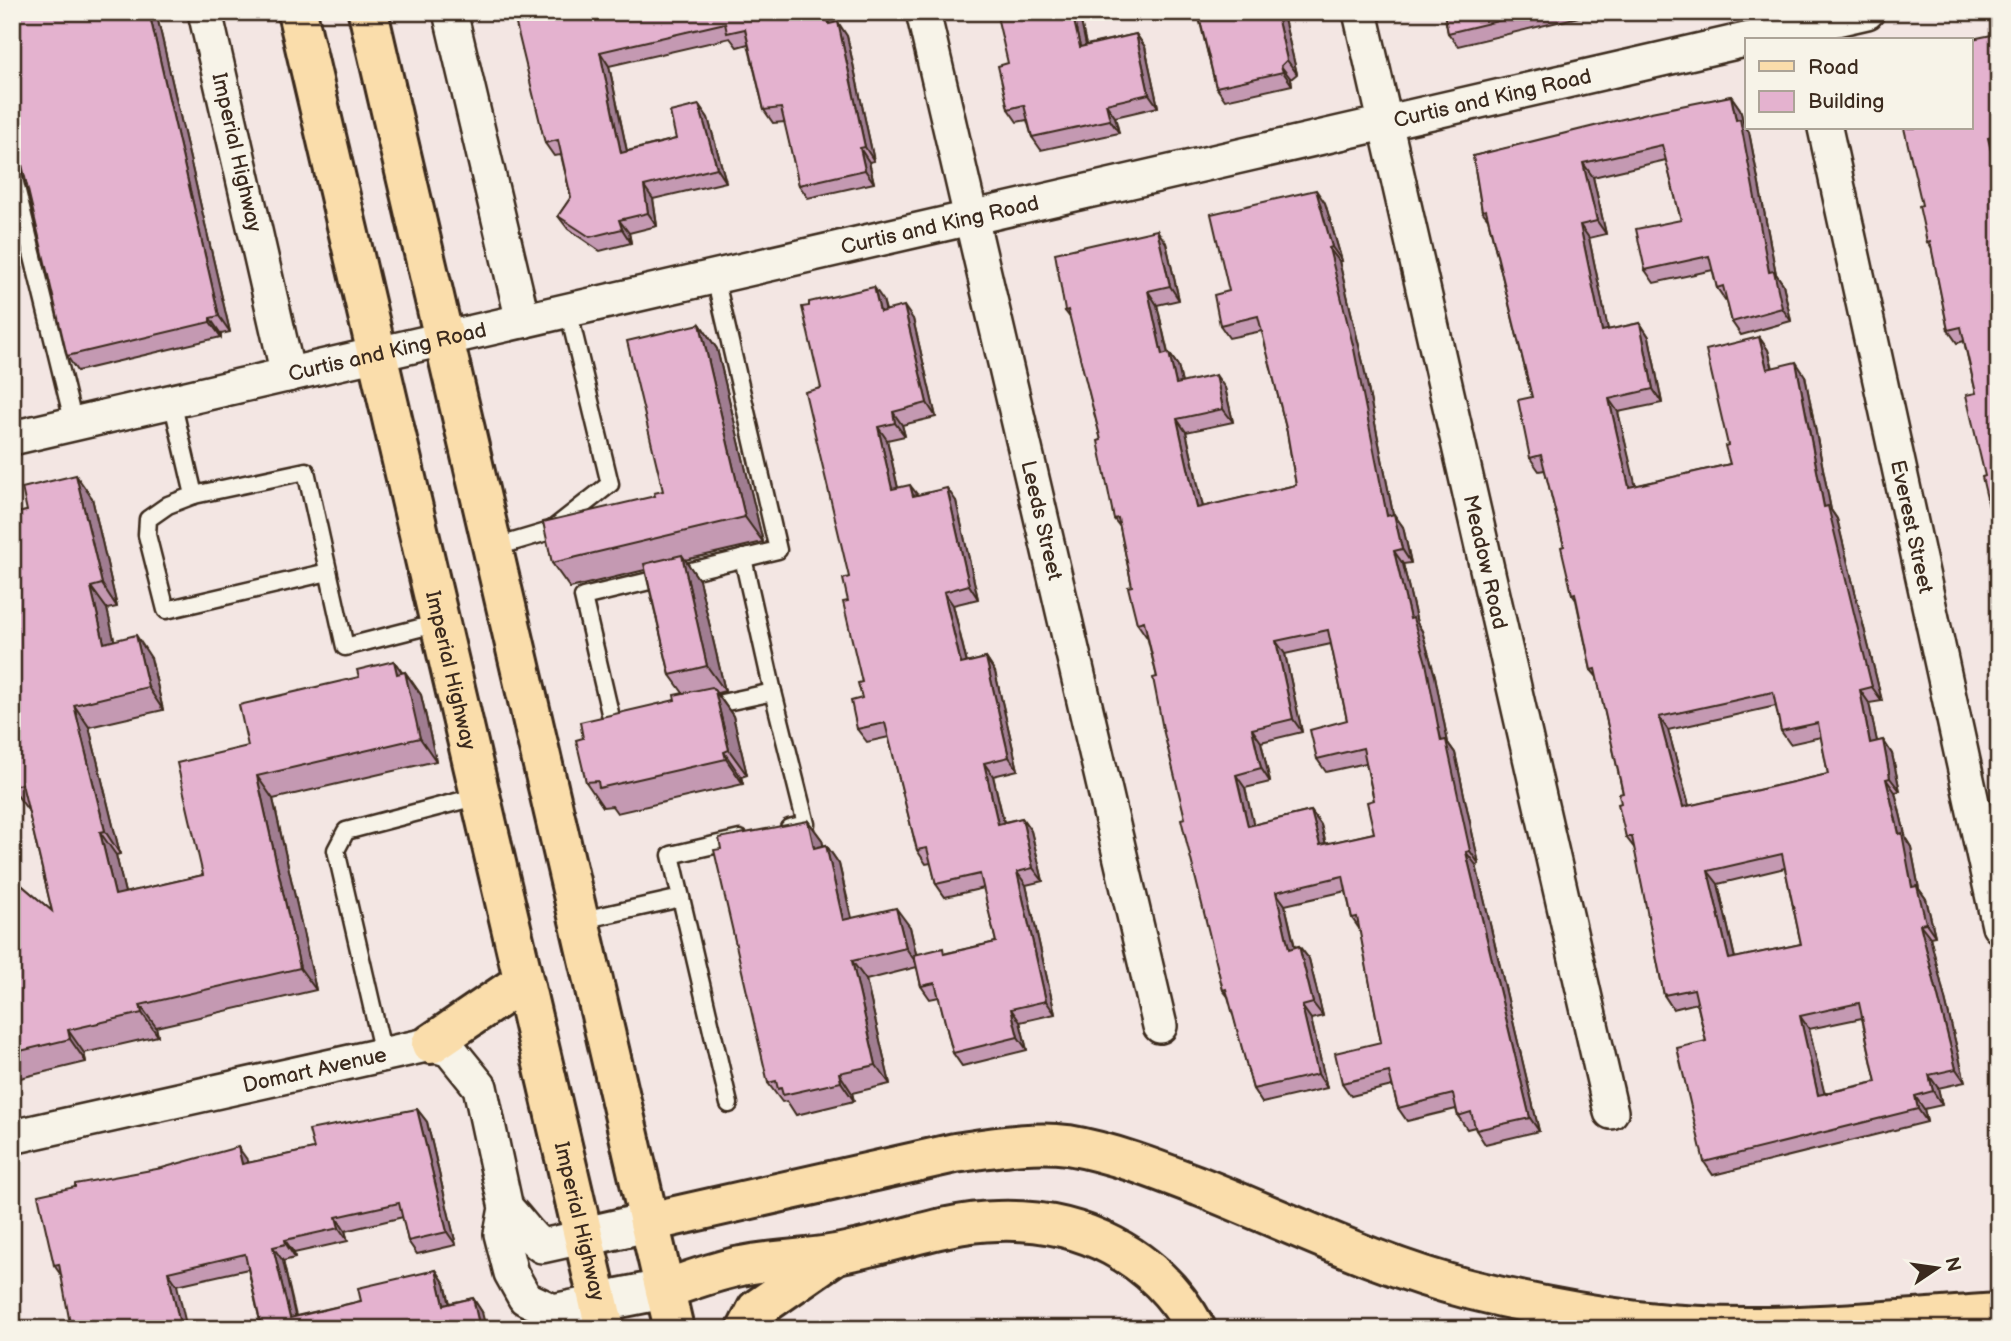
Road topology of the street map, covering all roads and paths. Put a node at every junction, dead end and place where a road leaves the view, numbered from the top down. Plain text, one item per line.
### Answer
1 (205, 12) edge
2 (297, 12) edge
3 (368, 12) edge
4 (450, 12) edge
5 (923, 12) edge
6 (1360, 12) edge
7 (1867, 12) edge
8 (1803, 26) edge
9 (1751, 38) edge
10 (1745, 39) edge
11 (1385, 123) junction
12 (1825, 130) edge
13 (12, 171) edge
14 (971, 218) junction
15 (715, 277) junction
16 (568, 310) junction
17 (523, 321) junction
18 (445, 339) junction
19 (377, 354) junction
20 (288, 375) junction
21 (173, 401) junction
22 (74, 424) junction
23 (12, 438) edge
24 (194, 495) junction
25 (493, 548) junction
26 (743, 558) junction
27 (328, 572) junction
28 (439, 624) junction
29 (774, 692) junction
30 (693, 709) edge
31 (640, 721) edge
32 (479, 796) junction
33 (779, 830) edge
34 (752, 836) edge
35 (681, 898) junction
36 (578, 921) junction
37 (1999, 926) edge
38 (522, 982) junction
39 (1160, 1026) dead end
40 (431, 1044) junction
41 (383, 1054) junction
42 (729, 1104) dead end
43 (1611, 1112) dead end
44 (12, 1137) edge
45 (506, 1208) junction
46 (649, 1222) junction
47 (583, 1237) junction
48 (837, 1254) junction
49 (665, 1289) junction
50 (1999, 1313) edge
51 (602, 1315) edge
52 (674, 1329) edge
53 (747, 1329) edge
54 (1196, 1329) edge

1 - 20 street, Imperial Highway
2 - 19 main road, Imperial Highway
3 - 18 main road
4 - 17 street
5 - 14 street, Leeds Street
6 - 11 street, Meadow Road
7 - 8 street, Curtis and King Road
8 - 9 street, Curtis and King Road
10 - 11 street, Curtis and King Road
11 - 14 street, Curtis and King Road
11 - 43 street, Meadow Road
12 - 37 street, Everest Street
13 - 22 lane
14 - 15 street, Curtis and King Road
14 - 39 street, Leeds Street
15 - 16 street, Curtis and King Road
15 - 26 lane
16 - 17 street, Curtis and King Road
16 - 25 lane
17 - 18 street, Curtis and King Road
18 - 19 street, Curtis and King Road
18 - 25 main road
19 - 20 street, Curtis and King Road
19 - 28 main road, Imperial Highway
20 - 21 street, Curtis and King Road
21 - 22 street, Curtis and King Road
21 - 24 lane
22 - 23 street, Curtis and King Road
24 - 27 lane
24 - 27 lane
25 - 36 main road
26 - 29 lane
26 - 31 lane
27 - 28 lane
28 - 32 main road, Imperial Highway
29 - 30 lane
29 - 33 lane
32 - 38 main road, Imperial Highway
32 - 41 lane
34 - 35 lane
35 - 36 lane
35 - 42 lane
36 - 46 main road
38 - 40 main road
38 - 47 main road, Imperial Highway
40 - 41 street, Domart Avenue
40 - 45 street
41 - 44 street, Domart Avenue
45 - 47 street
45 - 51 street
46 - 47 street
46 - 49 main road
46 - 50 main road
47 - 51 main road, Imperial Highway
48 - 49 main road
48 - 53 main road
48 - 54 main road
49 - 51 street
49 - 52 main road

